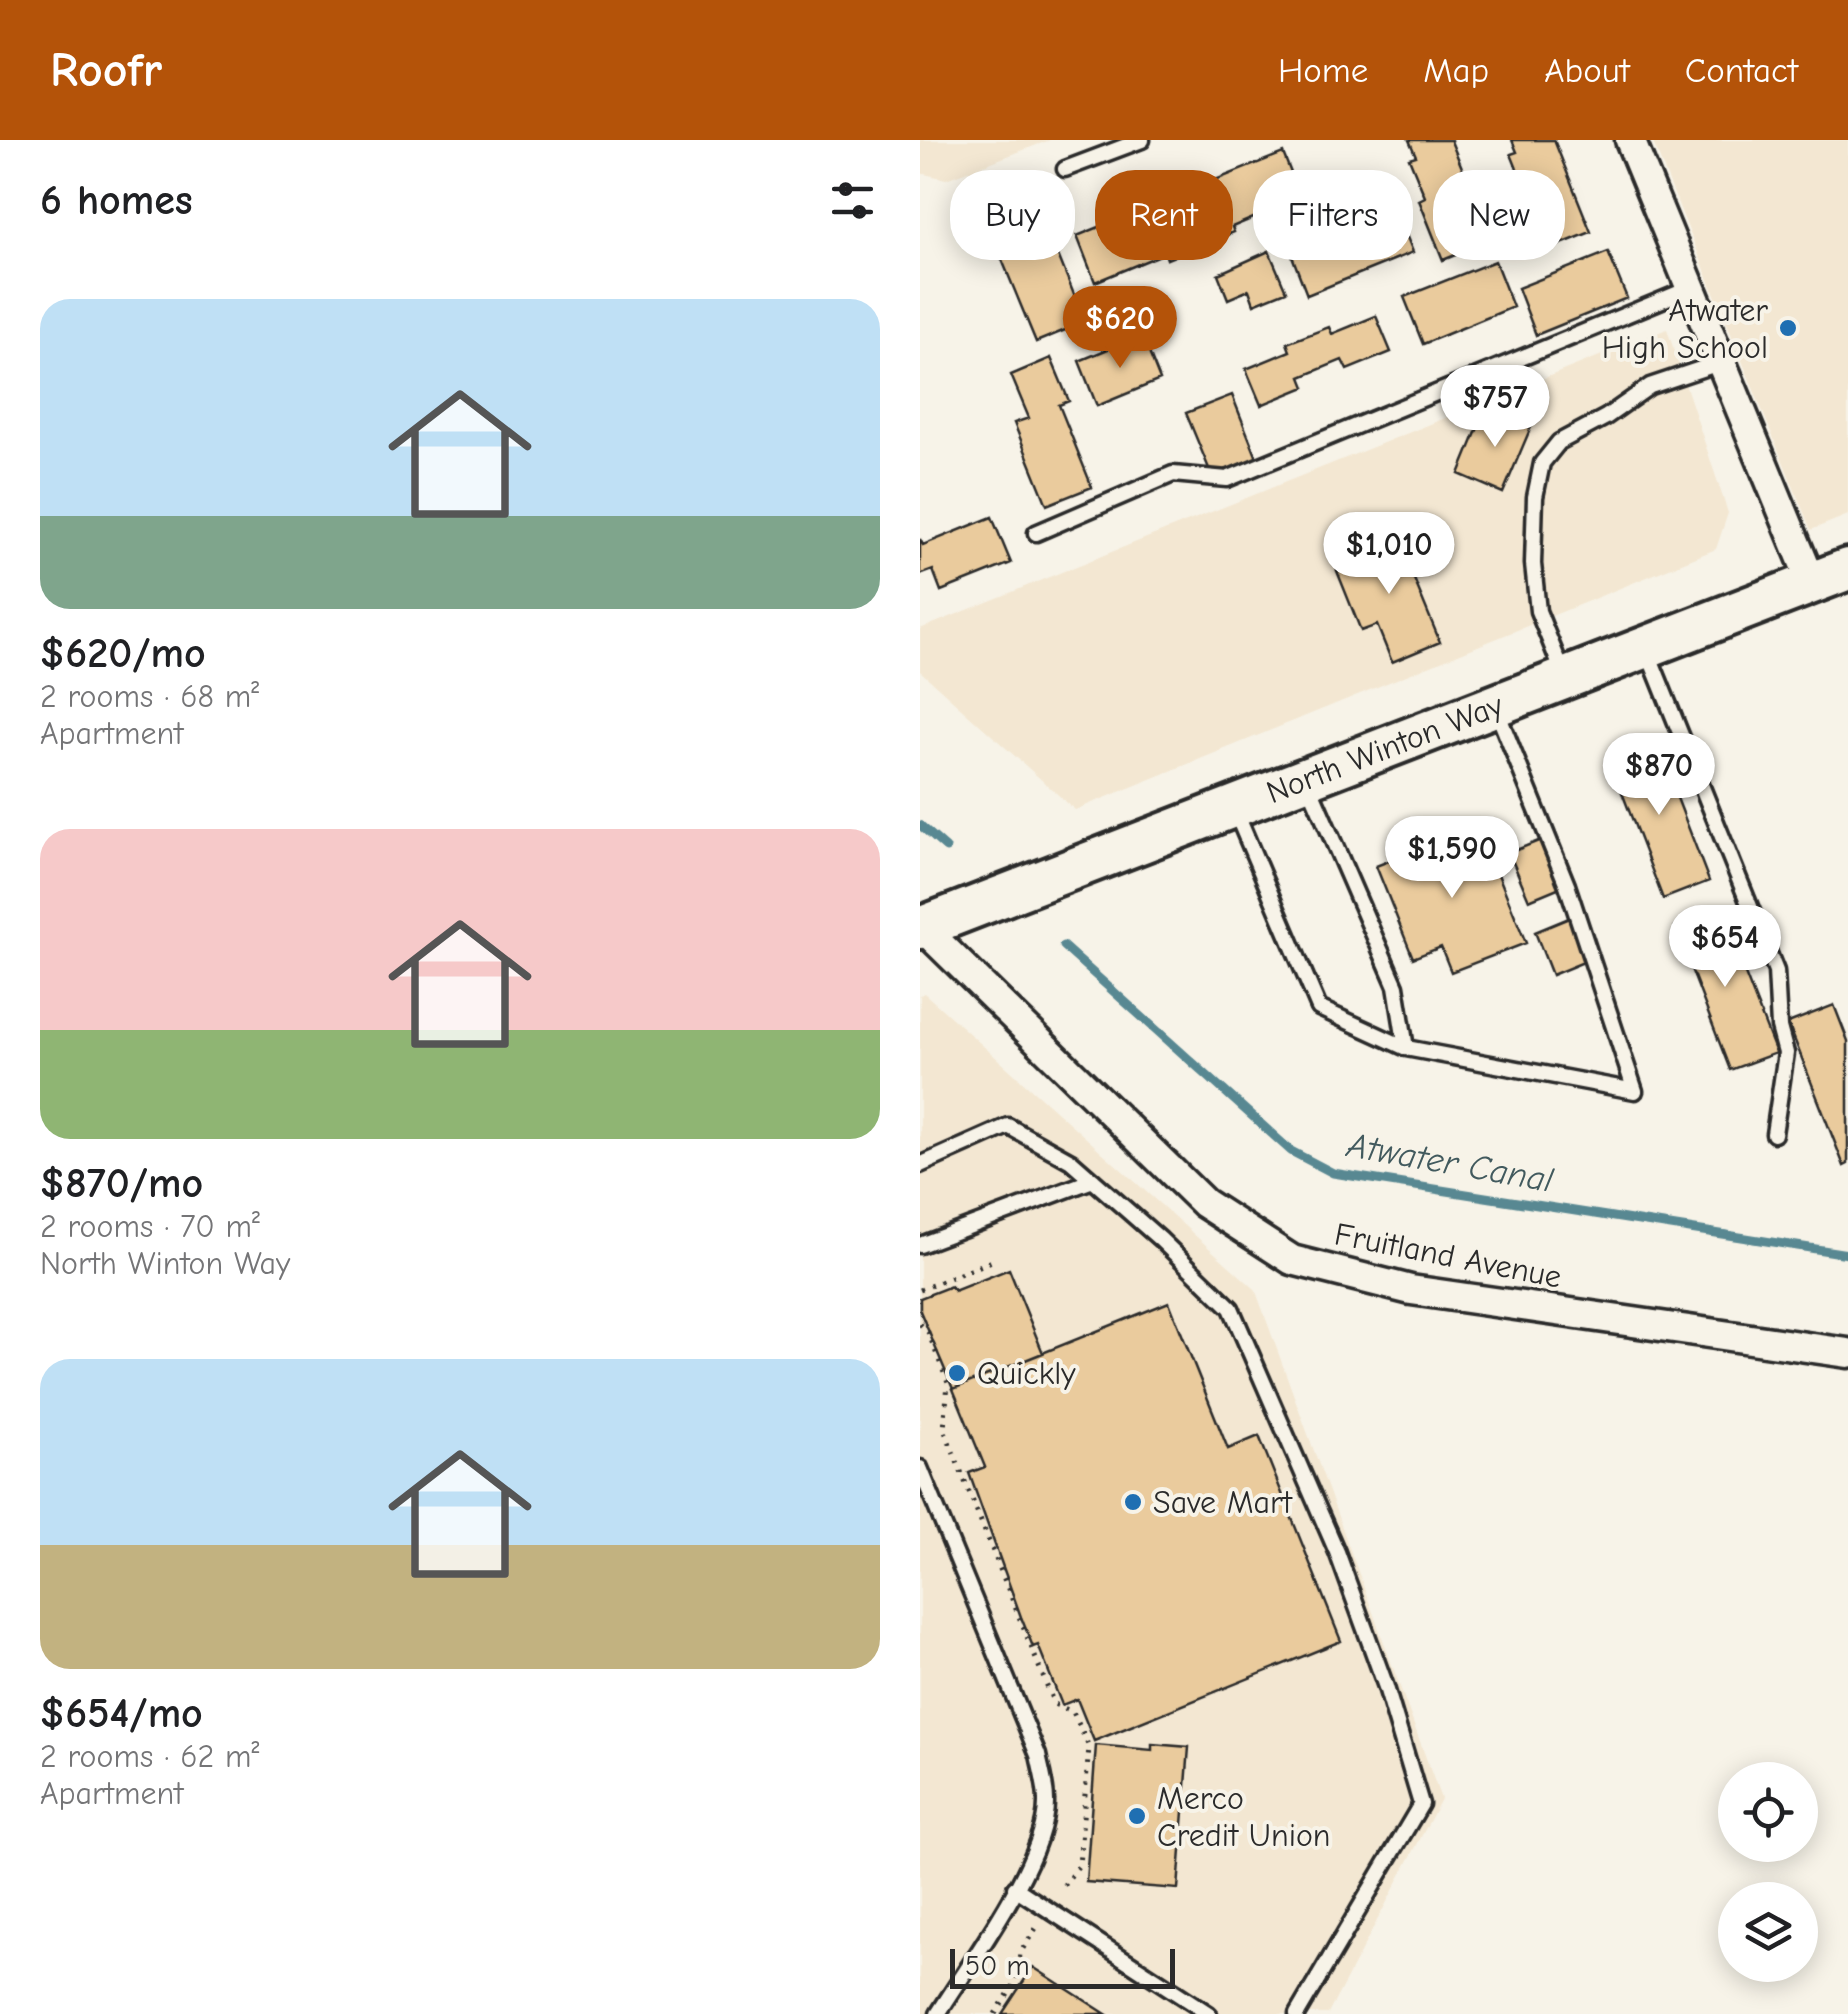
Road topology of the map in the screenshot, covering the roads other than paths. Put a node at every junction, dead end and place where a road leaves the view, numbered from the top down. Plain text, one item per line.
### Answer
1 (1142, 140) edge
2 (1630, 140) edge
3 (1065, 169) dead end
4 (1691, 288) junction
5 (1722, 362) junction
6 (1036, 534) dead end
7 (1830, 576) edge
8 (1646, 648) junction
9 (1565, 678) junction
10 (1494, 706) junction
11 (1306, 778) junction
12 (1234, 807) junction
13 (921, 928) edge
14 (1406, 1048) junction
15 (1774, 1134) dead end
16 (920, 1164) edge
17 (1093, 1180) junction
18 (920, 1245) edge
19 (1848, 1353) edge
20 (920, 1468) edge
21 (1015, 1888) junction
22 (938, 2014) edge
23 (1210, 2014) edge
24 (1297, 2014) edge

1 - 3 lane
2 - 4 street
4 - 5 street
4 - 6 lane
5 - 7 street
5 - 9 lane
7 - 8 main road, North Winton Way
8 - 9 main road, North Winton Way
8 - 15 lane
9 - 10 main road, North Winton Way
10 - 11 main road, North Winton Way
10 - 14 lane
11 - 12 main road, North Winton Way
11 - 14 lane
12 - 13 main road, North Winton Way
12 - 14 lane
13 - 19 street, Fruitland Avenue
16 - 17 lane
17 - 18 lane
17 - 24 lane
20 - 21 lane
21 - 22 lane
21 - 23 lane

